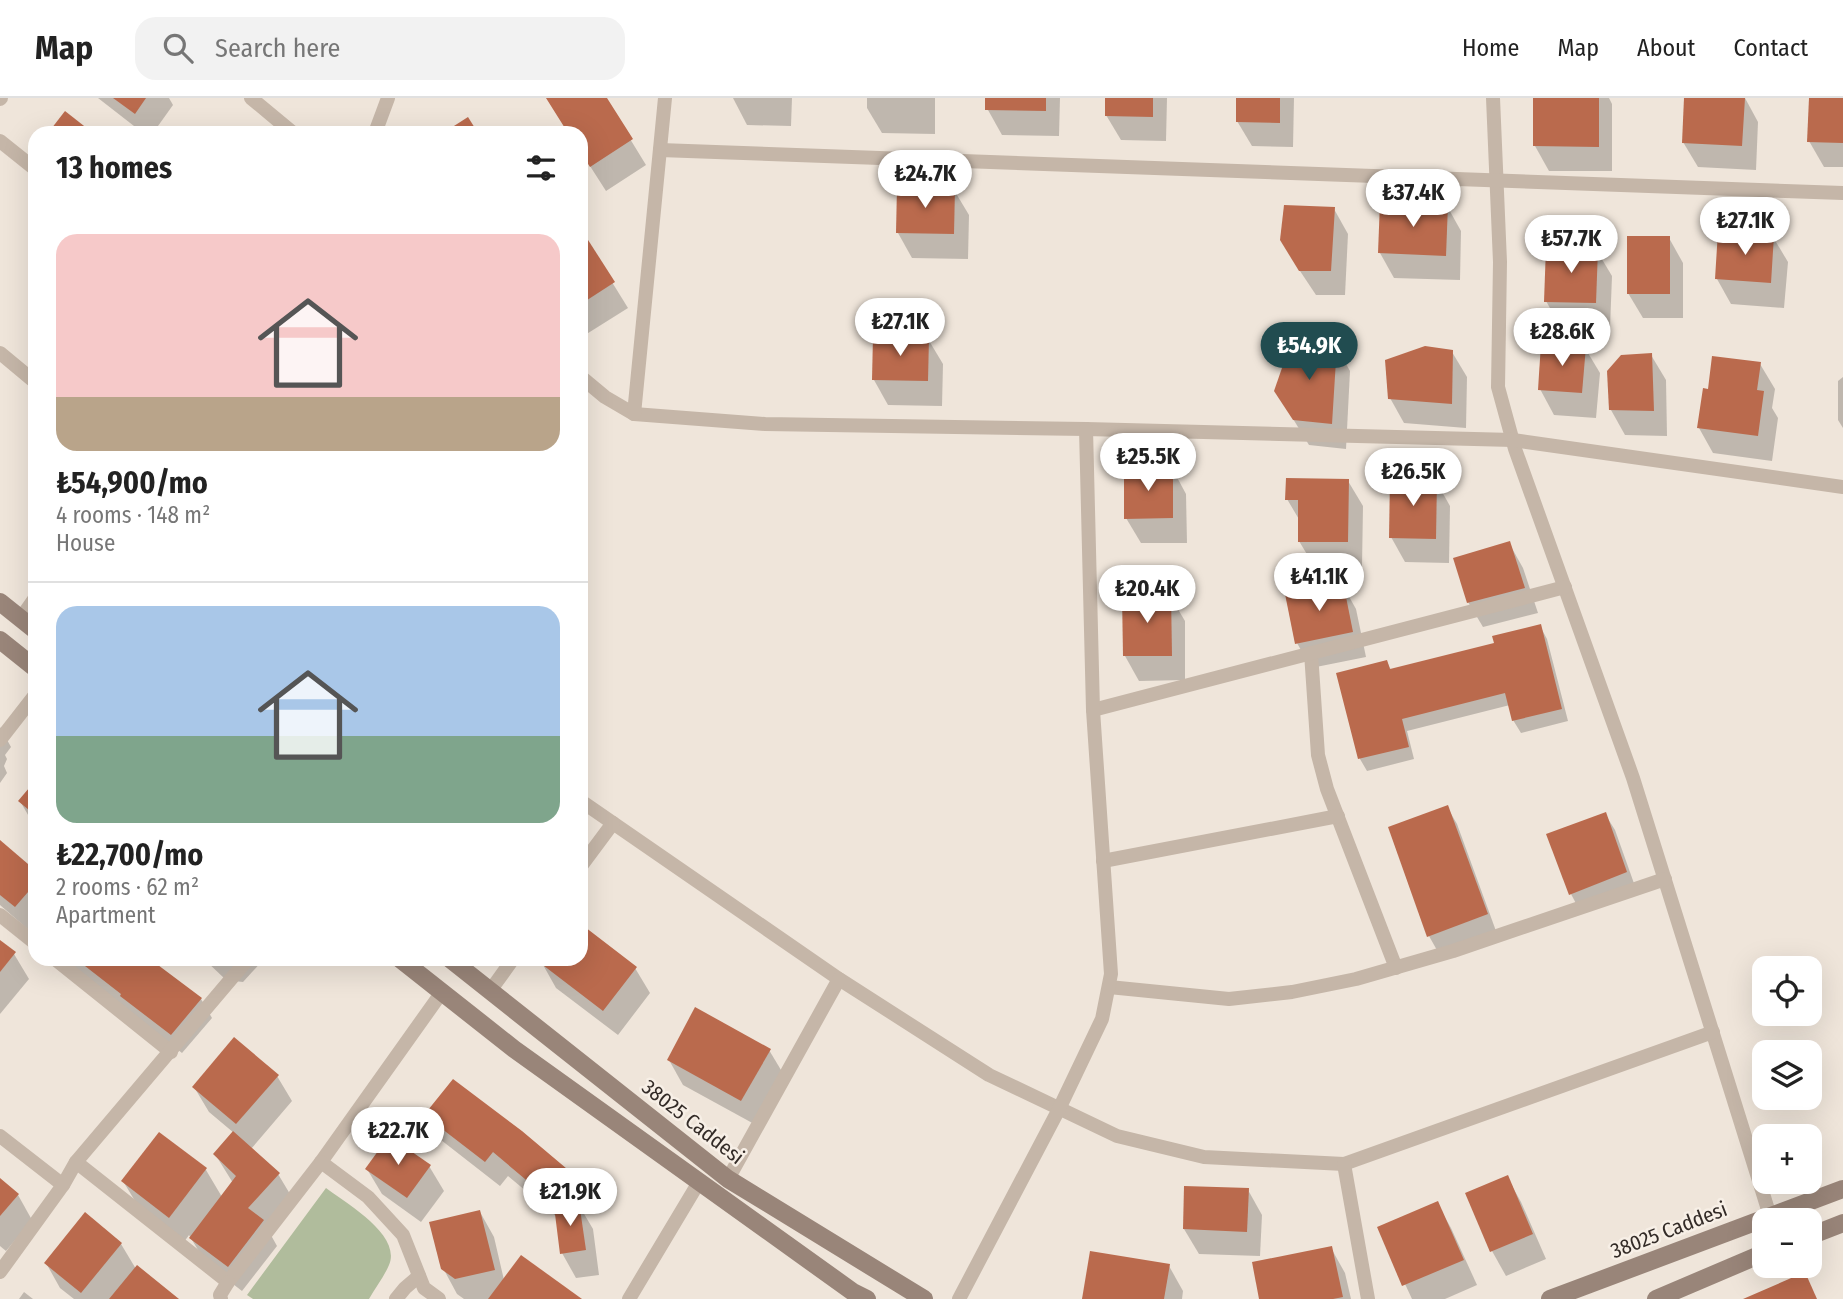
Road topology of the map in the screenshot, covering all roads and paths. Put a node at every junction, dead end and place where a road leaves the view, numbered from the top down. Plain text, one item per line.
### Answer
1 (251, 98) edge
2 (388, 98) edge
3 (665, 98) edge
4 (1493, 98) edge
5 (285, 126) edge
6 (378, 126) edge
7 (0, 141) edge
8 (660, 150) junction
9 (28, 163) edge
10 (1496, 179) junction
11 (1843, 193) edge
12 (0, 353) edge
13 (28, 376) edge
14 (588, 383) edge
15 (634, 414) junction
16 (1086, 429) junction
17 (1513, 440) junction
18 (1843, 487) edge
19 (1565, 587) junction
20 (0, 602) edge
21 (28, 608) edge
22 (21, 618) junction
23 (28, 624) edge
24 (0, 640) edge
25 (1311, 653) junction
26 (28, 662) edge
27 (28, 704) edge
28 (1093, 710) junction
29 (0, 740) edge
30 (588, 806) edge
31 (1338, 816) junction
32 (613, 823) junction
33 (588, 857) edge
34 (1103, 861) junction
35 (1665, 879) junction
36 (0, 915) edge
37 (28, 937) edge
38 (64, 966) edge
39 (242, 966) edge
40 (409, 966) edge
41 (459, 966) edge
42 (508, 966) edge
43 (1396, 968) junction
44 (839, 979) junction
45 (1108, 987) junction
46 (490, 991) junction
47 (442, 992) junction
48 (1713, 1032) junction
49 (171, 1052) junction
50 (1059, 1109) junction
51 (0, 1136) edge
52 (76, 1162) junction
53 (321, 1162) junction
54 (1344, 1164) junction
55 (728, 1179) junction
56 (699, 1182) junction
57 (63, 1185) junction
58 (1843, 1189) edge
59 (1768, 1208) edge
60 (1792, 1208) edge
61 (1752, 1223) edge
62 (1843, 1223) edge
63 (1822, 1231) edge
64 (1752, 1259) edge
65 (0, 1272) edge
66 (419, 1276) junction
67 (228, 1282) junction
68 (221, 1299) edge
69 (396, 1299) edge
70 (439, 1299) edge
71 (629, 1299) edge
72 (867, 1299) edge
73 (924, 1299) edge
74 (959, 1299) edge
75 (1367, 1299) edge
76 (1550, 1299) edge
77 (1656, 1299) edge

1 - 5 street
2 - 6 street
3 - 8 street
4 - 10 street
7 - 9 street
8 - 10 street
8 - 15 street
10 - 11 street
10 - 17 street
12 - 13 street
14 - 15 street
15 - 16 street
16 - 17 street
16 - 28 street
17 - 18 street
17 - 19 street
19 - 25 street
19 - 35 street
20 - 22 main road
21 - 22 street
22 - 23 main road
24 - 26 main road
25 - 28 street
25 - 31 street
27 - 29 street
28 - 34 street
30 - 32 street
31 - 34 street
31 - 43 street
32 - 33 street
32 - 44 street
34 - 45 street
35 - 43 street
35 - 48 street
36 - 37 street
38 - 49 street
39 - 49 street
40 - 47 main road, 38025 Caddesi
41 - 46 main road, 38025 Caddesi
42 - 46 street
43 - 45 street
44 - 50 street
44 - 55 street
45 - 50 street
46 - 55 main road, 38025 Caddesi
47 - 53 street
47 - 56 main road, 38025 Caddesi
48 - 54 street
48 - 59 street
49 - 52 street
50 - 54 street
50 - 74 street
51 - 57 street
52 - 57 street
52 - 67 street
53 - 66 street
53 - 67 street
54 - 75 street
55 - 73 main road, 38025 Caddesi
56 - 71 street
56 - 72 main road, 38025 Caddesi
57 - 65 street
58 - 60 main road, 38025 Caddesi
61 - 76 main road, 38025 Caddesi
62 - 63 main road
64 - 77 main road
66 - 69 street
66 - 70 street
67 - 68 street

